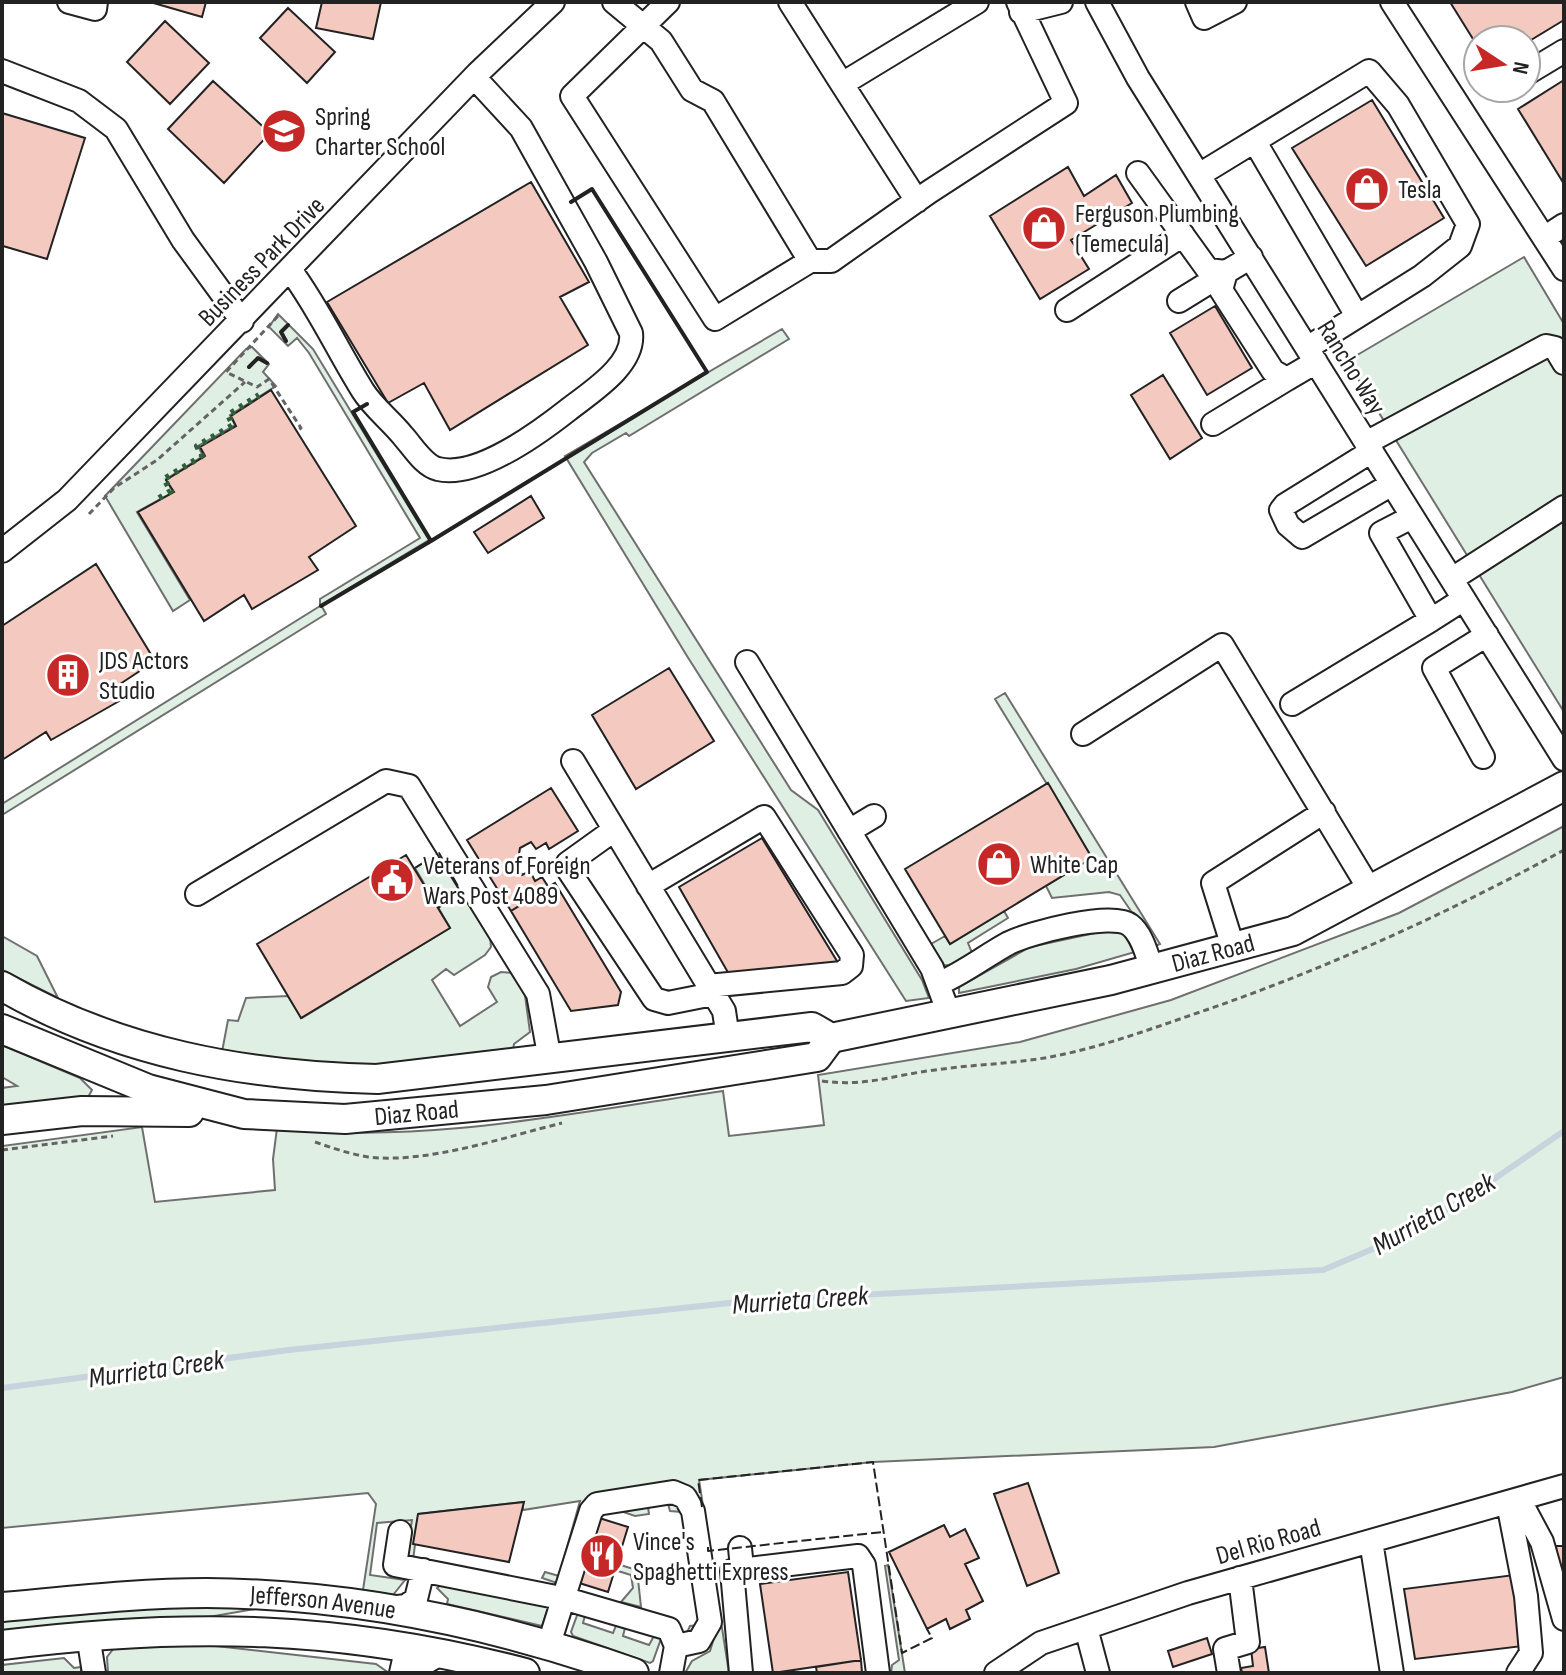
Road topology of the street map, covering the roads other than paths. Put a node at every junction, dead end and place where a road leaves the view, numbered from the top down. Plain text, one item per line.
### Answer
1 (69, 2) edge
2 (96, 2) edge
3 (553, 2) edge
4 (614, 2) edge
5 (668, 2) edge
6 (790, 2) edge
7 (977, 2) edge
8 (1061, 2) edge
9 (1097, 2) edge
10 (1197, 2) edge
11 (1235, 2) edge
12 (1392, 2) edge
13 (1019, 7) edge
14 (639, 26) junction
15 (1564, 51) edge
16 (1542, 64) edge
17 (2, 71) edge
18 (474, 77) junction
19 (842, 84) junction
20 (1255, 142) junction
21 (1138, 173) dead end
22 (1199, 175) junction
23 (917, 201) junction
24 (1564, 225) edge
25 (1183, 235) junction
26 (1544, 238) junction
27 (1251, 257) junction
28 (810, 261) junction
29 (1564, 269) edge
30 (291, 271) junction
31 (1226, 272) junction
32 (1179, 301) dead end
33 (1067, 310) dead end
34 (1357, 316) junction
35 (242, 321) junction
36 (1312, 355) junction
37 (1564, 363) edge
38 (1287, 379) junction
39 (1213, 424) dead end
40 (1369, 447) junction
41 (1392, 484) junction
42 (1564, 507) edge
43 (1412, 517) junction
44 (2, 551) edge
45 (1452, 579) junction
46 (1464, 599) junction
47 (1431, 620) junction
48 (1487, 635) junction
49 (747, 662) dead end
50 (1292, 704) dead end
51 (1083, 734) dead end
52 (1483, 757) dead end
53 (1564, 759) edge
54 (573, 761) dead end
55 (1564, 786) edge
56 (1324, 812) junction
57 (874, 816) dead end
58 (614, 830) junction
59 (849, 831) junction
60 (648, 886) junction
61 (1370, 890) junction
62 (197, 894) dead end
63 (1233, 947) junction
64 (1152, 969) junction
65 (938, 984) junction
66 (2, 986) edge
67 (711, 990) junction
68 (949, 1014) junction
69 (2, 1029) edge
70 (728, 1038) junction
71 (831, 1038) junction
72 (550, 1060) junction
73 (244, 1114) junction
74 (2, 1120) edge
75 (1564, 1486) edge
76 (1514, 1501) junction
77 (400, 1532) dead end
78 (1553, 1540) edge
79 (1371, 1541) junction
80 (428, 1571) junction
81 (1240, 1578) junction
82 (563, 1598) junction
83 (2, 1607) edge
84 (387, 1608) junction
85 (424, 1614) junction
86 (1564, 1619) edge
87 (218, 1628) junction
88 (1086, 1628) junction
89 (88, 1635) junction
90 (2, 1645) edge
91 (676, 1646) junction
92 (559, 1647) junction
93 (442, 1653) junction
94 (404, 1660) edge
95 (1224, 1672) edge
96 (94, 1673) edge
97 (419, 1673) edge
98 (525, 1673) edge
99 (634, 1673) edge
100 (671, 1673) edge
101 (741, 1673) edge
102 (878, 1673) edge
103 (996, 1673) edge
104 (1098, 1673) edge
105 (1392, 1673) edge
106 (1518, 1673) edge

1 - 2 street
3 - 18 street, Business Park Drive
4 - 14 street
5 - 14 street
6 - 19 street
7 - 19 street
8 - 13 street
9 - 22 street, Rancho Way
10 - 11 street
12 - 26 street
13 - 23 street
14 - 28 street
14 - 28 street
15 - 16 street
17 - 35 street
18 - 30 street, Business Park Drive
18 - 30 street
19 - 23 street
20 - 22 street
20 - 34 street
20 - 34 street
21 - 25 street
22 - 27 street, Rancho Way
23 - 28 street
24 - 26 street
25 - 31 street
25 - 33 street
26 - 29 street
27 - 31 street
27 - 36 street, Rancho Way
30 - 35 street, Business Park Drive
31 - 32 street
31 - 38 street
34 - 36 street
35 - 44 street, Business Park Drive
36 - 38 street
36 - 40 street, Rancho Way
37 - 40 street
38 - 39 street
40 - 41 street, Rancho Way
40 - 41 street
41 - 43 street, Rancho Way
42 - 45 street
43 - 45 street, Rancho Way
43 - 47 street
45 - 46 street, Rancho Way
46 - 47 street
46 - 48 street, Rancho Way
47 - 50 street
48 - 52 street
48 - 53 street, Rancho Way
49 - 59 street
51 - 56 street
54 - 58 street
55 - 61 main road, Diaz Road
56 - 61 street
56 - 63 street
57 - 59 street
58 - 60 street
58 - 67 street
59 - 65 street
60 - 67 street
60 - 67 street
61 - 63 main road, Diaz Road
62 - 72 street
63 - 64 main road, Diaz Road
64 - 65 street
64 - 68 main road, Diaz Road
65 - 68 street
66 - 72 main road, Diaz Road
67 - 70 street
68 - 71 main road, Diaz Road
69 - 73 main road, Diaz Road
70 - 71 main road, Diaz Road
70 - 72 main road, Diaz Road
71 - 73 main road, Diaz Road
73 - 74 main road
75 - 76 street, Del Rio Road
76 - 78 street
76 - 79 street, Del Rio Road
76 - 106 street
77 - 80 street
78 - 86 street
79 - 81 street, Del Rio Road
79 - 105 street
80 - 82 street
80 - 84 street
80 - 85 street
81 - 88 street, Del Rio Road
81 - 95 street
82 - 91 street
82 - 91 street
82 - 92 street
83 - 84 main road, Jefferson Avenue
84 - 85 main road, Jefferson Avenue
85 - 87 main road
85 - 92 main road, Jefferson Avenue
87 - 89 main road, Jefferson Avenue
87 - 94 main road, Jefferson Avenue
88 - 103 street, Del Rio Road
88 - 104 street
89 - 90 main road, Jefferson Avenue
89 - 96 street
91 - 100 street
92 - 94 main road
92 - 99 main road, Jefferson Avenue
93 - 94 main road, Jefferson Avenue
93 - 97 street
93 - 98 main road, Jefferson Avenue
101 - 102 street

